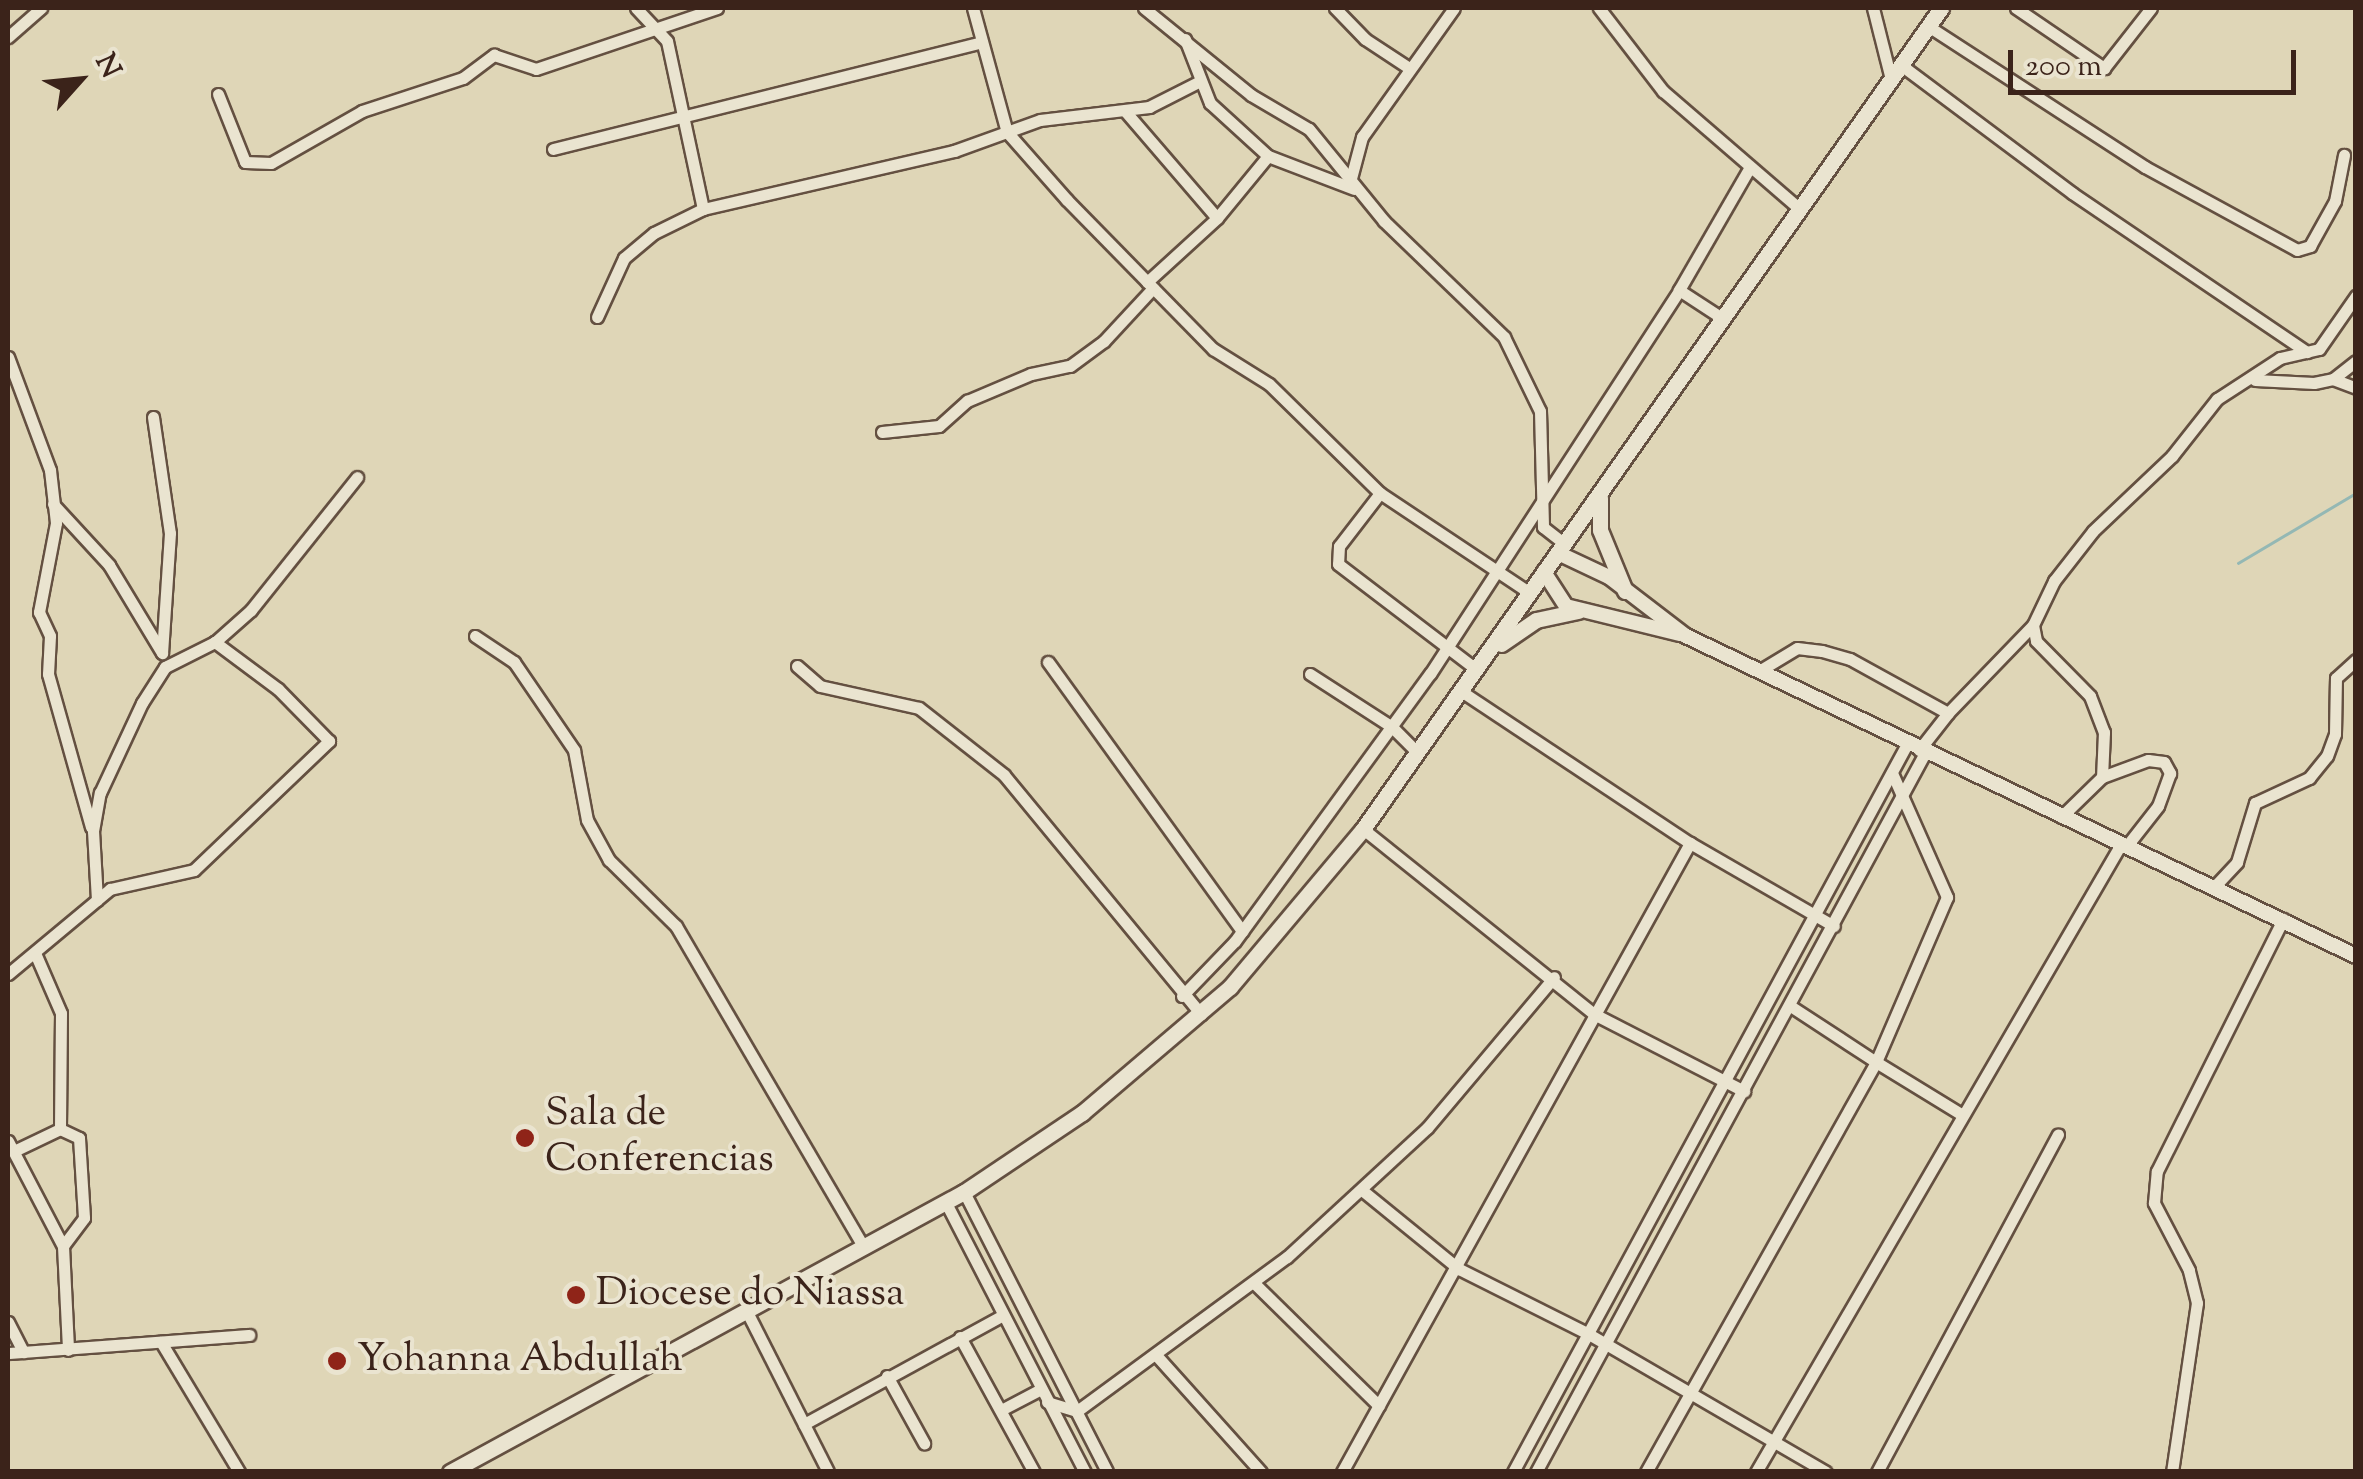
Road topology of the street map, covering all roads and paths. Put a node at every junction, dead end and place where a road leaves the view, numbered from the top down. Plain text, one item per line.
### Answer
1 (41, 8) edge
2 (636, 8) edge
3 (716, 8) edge
4 (973, 8) edge
5 (1144, 8) edge
6 (1336, 8) edge
7 (1454, 8) edge
8 (1600, 8) edge
9 (1872, 8) edge
10 (1941, 8) edge
11 (2016, 8) edge
12 (2151, 8) edge
13 (1609, 13) edge
14 (656, 25) junction
15 (1928, 26) junction
16 (1184, 34) junction
17 (8, 36) edge
18 (982, 42) junction
19 (1410, 68) junction
20 (1896, 72) junction
21 (1198, 82) junction
22 (218, 94) dead end
23 (1125, 111) junction
24 (679, 116) junction
25 (1007, 132) junction
26 (553, 150) dead end
27 (1268, 156) junction
28 (2344, 156) dead end
29 (1749, 169) junction
30 (1352, 186) junction
31 (703, 210) junction
32 (1801, 210) junction
33 (1217, 218) junction
34 (1150, 285) junction
35 (1679, 290) junction
36 (2356, 296) edge
37 (597, 317) dead end
38 (1722, 318) junction
39 (2307, 352) junction
40 (8, 357) edge
41 (2356, 361) edge
42 (2333, 379) junction
43 (2250, 381) junction
44 (2356, 388) edge
45 (153, 417) dead end
46 (882, 432) dead end
47 (357, 477) dead end
48 (1380, 493) junction
49 (1600, 494) junction
50 (1541, 498) junction
51 (52, 504) junction
52 (1561, 549) junction
53 (1494, 566) junction
54 (1544, 572) junction
55 (1625, 591) junction
56 (1530, 593) junction
57 (1578, 611) junction
58 (2033, 625) junction
59 (476, 636) dead end
60 (1686, 636) junction
61 (215, 642) junction
62 (1443, 648) junction
63 (162, 653) junction
64 (2356, 660) edge
65 (1048, 662) dead end
66 (1480, 664) junction
67 (796, 666) dead end
68 (165, 667) junction
69 (1759, 671) junction
70 (1310, 674) dead end
71 (1461, 691) junction
72 (1948, 713) junction
73 (1392, 727) junction
74 (1917, 749) junction
75 (1416, 752) junction
76 (1892, 773) junction
77 (2102, 777) junction
78 (1902, 794) junction
79 (2061, 816) junction
80 (1363, 829) junction
81 (92, 831) junction
82 (1690, 843) junction
83 (2124, 846) junction
84 (2214, 887) junction
85 (97, 900) junction
86 (1814, 915) junction
87 (2283, 918) junction
88 (1834, 926) junction
89 (1242, 931) junction
90 (35, 953) junction
91 (2356, 956) edge
92 (8, 974) edge
93 (1554, 977) junction
94 (1182, 996) junction
95 (1792, 1007) junction
96 (1201, 1014) junction
97 (1594, 1014) junction
98 (1876, 1062) junction
99 (1724, 1080) junction
100 (1744, 1091) junction
101 (1961, 1114) junction
102 (60, 1129) junction
103 (2058, 1134) dead end
104 (11, 1146) edge
105 (964, 1192) junction
106 (1363, 1192) junction
107 (946, 1203) junction
108 (63, 1246) junction
109 (864, 1248) junction
110 (1459, 1269) junction
111 (1254, 1283) junction
112 (747, 1312) junction
113 (1001, 1316) junction
114 (8, 1322) edge
115 (1587, 1333) junction
116 (248, 1334) dead end
117 (960, 1337) junction
118 (161, 1342) junction
119 (1606, 1344) junction
120 (68, 1350) junction
121 (24, 1352) junction
122 (8, 1353) edge
123 (1156, 1355) junction
124 (887, 1376) junction
125 (1041, 1389) junction
126 (1688, 1395) junction
127 (1048, 1402) junction
128 (1379, 1406) junction
129 (1001, 1410) junction
130 (1077, 1412) junction
131 (804, 1424) junction
132 (924, 1442) dead end
133 (1770, 1444) junction
134 (1522, 1456) junction
135 (468, 1467) edge
136 (1538, 1467) edge
137 (235, 1470) edge
138 (824, 1470) edge
139 (450, 1472) edge
140 (1034, 1472) edge
141 (1085, 1472) edge
142 (1107, 1472) edge
143 (1260, 1472) edge
144 (1342, 1472) edge
145 (1513, 1472) edge
146 (1646, 1472) edge
147 (1756, 1472) edge
148 (1826, 1472) edge
149 (1877, 1472) edge
150 (2172, 1472) edge

1 - 17 street
2 - 14 street
3 - 14 street
4 - 18 street
5 - 16 street
6 - 19 street
7 - 19 street
8 - 13 street
9 - 20 street
10 - 15 main road
11 - 12 street
13 - 29 street
14 - 22 street
14 - 24 street
15 - 20 main road
15 - 28 street
16 - 21 street
16 - 30 street
18 - 24 street
18 - 25 street
19 - 30 street
20 - 32 main road
20 - 39 street
21 - 23 street
21 - 27 street
23 - 25 street
23 - 33 street
24 - 26 street
24 - 31 street
25 - 31 street
25 - 34 street
27 - 30 street
27 - 33 street
29 - 32 street
29 - 35 street
30 - 50 street
31 - 37 street
32 - 38 main road
33 - 34 street
34 - 46 street
34 - 48 street
35 - 38 street
35 - 50 street
36 - 39 street
38 - 49 main road
39 - 43 street
40 - 51 street
41 - 42 street
42 - 43 street
42 - 44 street
43 - 58 street
45 - 63 street
47 - 61 street
48 - 53 street
48 - 62 street
49 - 52 main road
49 - 55 main road
50 - 52 street
50 - 53 street
51 - 63 street
51 - 81 street
52 - 54 main road
52 - 55 street
53 - 56 street
53 - 62 street
54 - 56 main road
54 - 57 street
55 - 60 street
56 - 66 main road
57 - 60 street
57 - 66 main road
58 - 72 street
58 - 77 street
59 - 109 street
60 - 69 street
61 - 68 street
61 - 85 street
62 - 66 street
62 - 73 street
63 - 68 street
64 - 84 street
65 - 89 street
66 - 71 main road
67 - 94 street
68 - 81 street
69 - 72 street
69 - 74 street
70 - 73 street
71 - 75 main road
71 - 82 street
72 - 74 street
73 - 75 street
73 - 89 street
74 - 76 street
74 - 78 street
74 - 79 street
75 - 80 main road
76 - 78 street
76 - 86 street
77 - 79 street
77 - 83 street
78 - 88 street
78 - 98 street
79 - 83 street
80 - 93 street
80 - 96 main road
81 - 85 street
82 - 86 street
82 - 97 street
83 - 84 street
83 - 101 street
84 - 87 street
85 - 90 street
86 - 88 street
86 - 99 street
87 - 91 street
87 - 150 street
88 - 95 street
89 - 94 street
90 - 92 street
90 - 102 street
93 - 97 street
93 - 106 street
94 - 96 street
95 - 98 street
95 - 100 street
96 - 105 main road
97 - 99 street
97 - 110 street
98 - 101 street
98 - 126 street
99 - 100 street
99 - 115 street
100 - 119 street
101 - 133 street
102 - 104 street
102 - 108 street
103 - 149 street
104 - 108 street
105 - 107 main road
105 - 130 street
106 - 110 street
106 - 111 street
107 - 109 main road
107 - 113 street
108 - 120 street
109 - 112 main road
110 - 115 street
110 - 128 street
111 - 123 street
111 - 128 street
112 - 131 street
112 - 135 main road
113 - 117 street
113 - 125 street
114 - 121 street
115 - 119 street
115 - 134 street
116 - 118 street
117 - 124 street
117 - 129 street
118 - 120 street
118 - 137 street
119 - 126 street
119 - 136 street
120 - 121 street
121 - 122 street
123 - 130 street
123 - 143 street
124 - 131 street
124 - 132 street
125 - 127 street
125 - 129 street
126 - 133 street
126 - 146 street
127 - 130 street
127 - 141 street
128 - 144 street
129 - 140 street
130 - 142 street
131 - 138 street
133 - 147 street
133 - 148 street
134 - 136 street
134 - 145 street
135 - 139 main road

